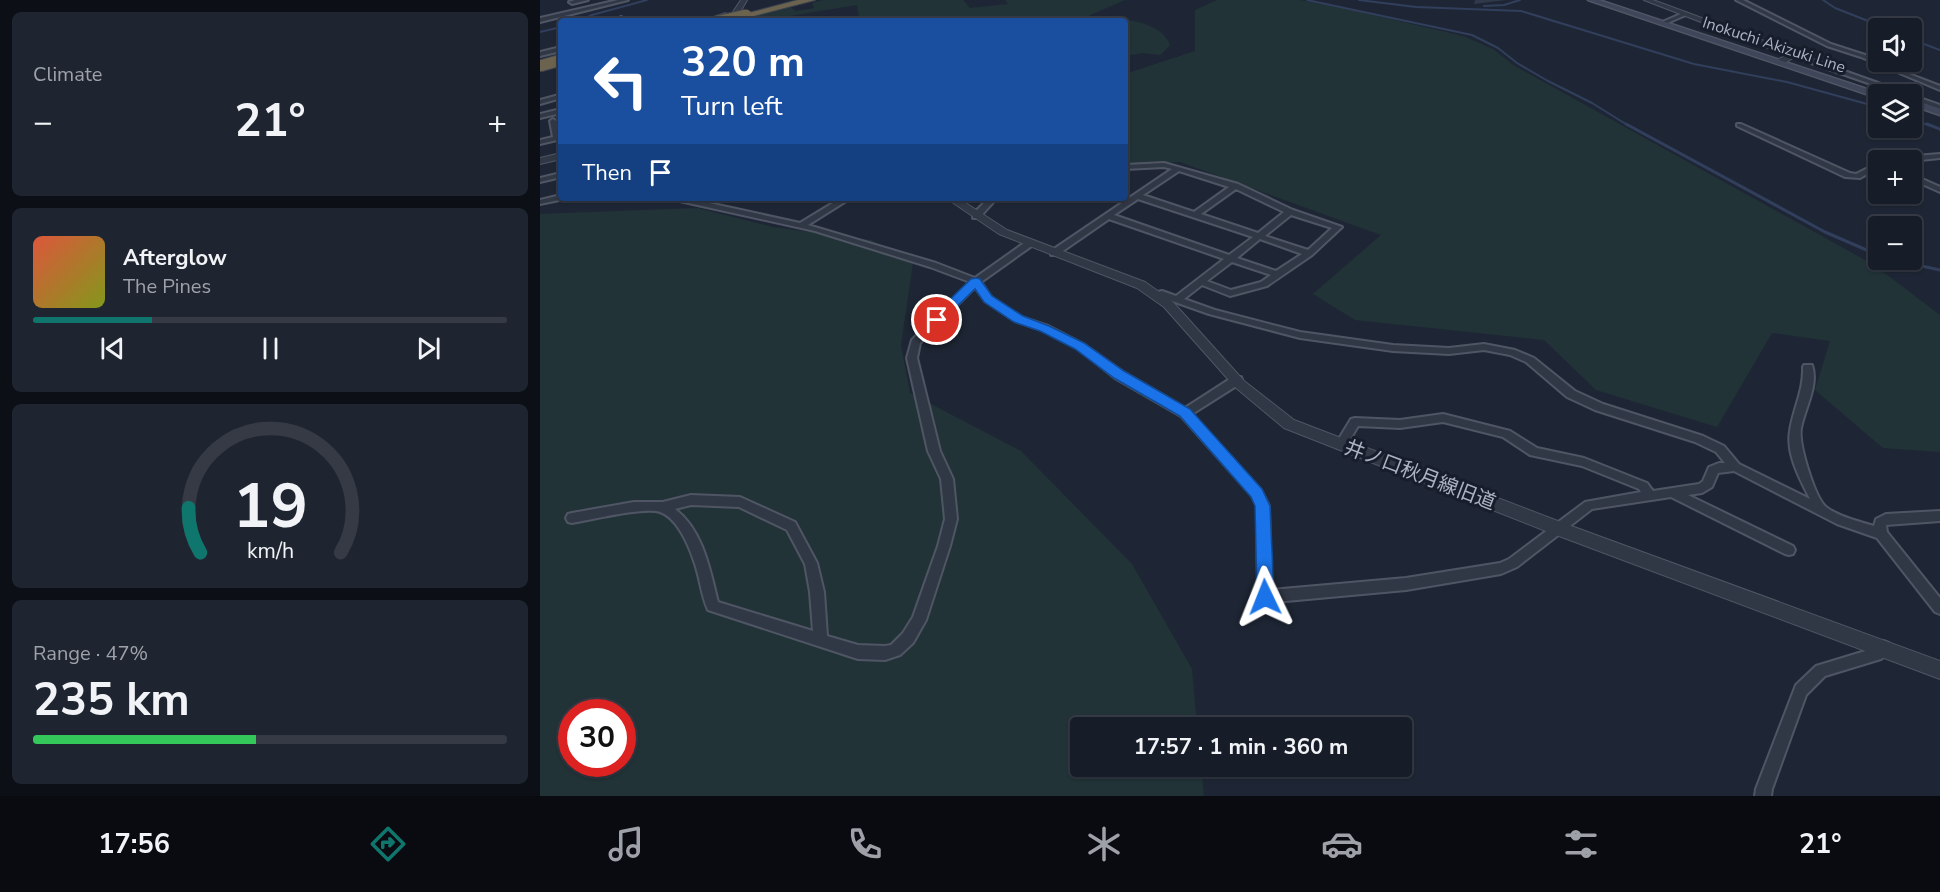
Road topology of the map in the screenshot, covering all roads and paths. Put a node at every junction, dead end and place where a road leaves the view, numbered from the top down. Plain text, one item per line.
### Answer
1 (585, 0) edge
2 (625, 0) edge
3 (744, 0) edge
4 (797, 0) edge
5 (810, 0) edge
6 (1592, 0) edge
7 (1604, 0) edge
8 (1647, 0) edge
9 (1739, 0) edge
10 (571, 1) edge
11 (577, 9) junction
12 (748, 13) junction
13 (1685, 14) junction
14 (726, 18) edge
15 (731, 18) edge
16 (540, 20) edge
17 (1666, 22) junction
18 (540, 54) edge
19 (558, 58) edge
20 (558, 58) edge
21 (1785, 58) junction
22 (540, 64) edge
23 (1871, 84) edge
24 (1868, 87) edge
25 (1940, 88) edge
26 (1868, 91) edge
27 (558, 97) edge
28 (1922, 101) edge
29 (540, 102) edge
30 (1940, 107) edge
31 (1922, 108) edge
32 (558, 112) edge
33 (1940, 114) edge
34 (540, 116) edge
35 (553, 121) dead end
36 (1739, 125) dead end
37 (558, 134) edge
38 (558, 137) edge
39 (540, 142) edge
40 (1940, 156) edge
41 (558, 157) edge
42 (1922, 157) edge
43 (540, 161) edge
44 (1128, 167) edge
45 (1178, 168) junction
46 (1868, 170) edge
47 (558, 176) edge
48 (540, 180) edge
49 (1922, 181) edge
50 (1235, 186) junction
51 (1940, 190) edge
52 (1138, 196) junction
53 (558, 198) edge
54 (689, 201) edge
55 (842, 201) edge
56 (955, 201) edge
57 (990, 201) edge
58 (540, 202) edge
59 (1290, 212) junction
60 (1195, 215) junction
61 (976, 216) junction
62 (1108, 216) junction
63 (802, 225) junction
64 (1257, 236) junction
65 (1030, 243) junction
66 (1054, 253) junction
67 (1309, 253) junction
68 (1229, 259) junction
69 (1278, 275) junction
70 (976, 281) junction
71 (1201, 282) junction
72 (1157, 295) junction
73 (1177, 300) junction
74 (1808, 367) dead end
75 (1237, 381) junction
76 (1185, 413) junction
77 (1341, 445) junction
78 (1735, 467) junction
79 (1671, 492) junction
80 (1650, 495) junction
81 (663, 507) junction
82 (1821, 510) junction
83 (1940, 516) edge
84 (572, 518) dead end
85 (1557, 528) junction
86 (1881, 534) junction
87 (1790, 550) dead end
88 (1940, 608) edge
89 (820, 639) junction
90 (1884, 648) junction
91 (1940, 670) edge
92 (1763, 796) edge

1 - 10 street
2 - 11 street
3 - 14 street
4 - 12 highway
5 - 12 highway
6 - 17 main road, Inokuchi Akizuki Line
7 - 17 main road, Inokuchi Akizuki Line
8 - 13 street
9 - 25 street
10 - 11 street
11 - 16 street
12 - 15 highway, bridge
13 - 17 street
13 - 21 street
17 - 21 main road, Inokuchi Akizuki Line
18 - 19 street
20 - 22 highway, bridge
21 - 23 street
21 - 24 main road, Inokuchi Akizuki Line
21 - 26 main road, Inokuchi Akizuki Line
27 - 29 street
28 - 30 street
31 - 33 main road
32 - 34 street
35 - 37 street
36 - 46 street
38 - 39 street
40 - 42 street
41 - 43 street
44 - 45 street
45 - 50 street
45 - 52 street
47 - 48 street
49 - 51 street
50 - 59 street
50 - 60 street
52 - 60 street
52 - 62 street
53 - 58 street
54 - 63 street
55 - 63 street
56 - 61 street, 井ノ口秋月線旧道
57 - 61 street
59 - 64 street
59 - 67 street
60 - 64 street
61 - 65 street, 井ノ口秋月線旧道
62 - 66 street
62 - 68 street
63 - 70 street
64 - 67 street
64 - 68 street
65 - 66 street, 井ノ口秋月線旧道
65 - 70 street
66 - 72 street, 井ノ口秋月線旧道
67 - 69 street
68 - 69 street
68 - 71 street
69 - 71 street
70 - 76 street
70 - 89 street
71 - 73 street
72 - 73 street
72 - 75 street, 井ノ口秋月線旧道
73 - 78 street
74 - 82 street
75 - 76 street
75 - 77 street, 井ノ口秋月線旧道
76 - 85 street
77 - 80 street
77 - 85 street, 井ノ口秋月線旧道
78 - 79 street
78 - 82 street
79 - 80 street
79 - 87 street
80 - 85 street
81 - 84 street
81 - 89 street
81 - 89 street
82 - 86 street
83 - 86 street
85 - 90 street, 井ノ口秋月線旧道
86 - 88 street
90 - 91 street, 井ノ口秋月線旧道
90 - 92 street

